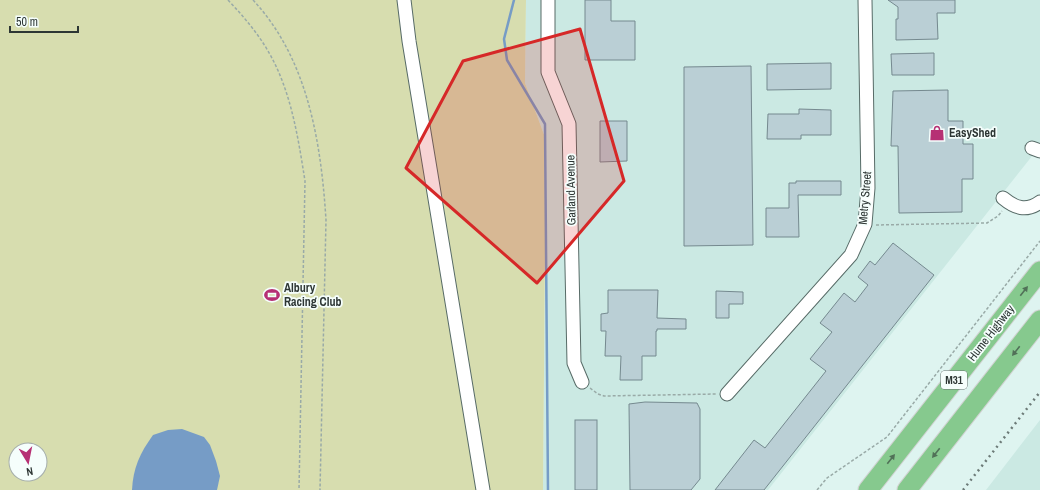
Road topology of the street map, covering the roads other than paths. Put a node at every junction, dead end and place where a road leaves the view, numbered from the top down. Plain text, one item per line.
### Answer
1 (404, 0) edge
2 (548, 0) edge
3 (864, 0) edge
4 (1005, 200) road end
5 (1040, 202) edge
6 (1040, 271) edge
7 (1040, 320) edge
8 (582, 382) road end
9 (727, 394) road end
10 (483, 490) edge
11 (868, 490) edge
12 (907, 490) edge

1 - 10 street
2 - 8 street, Garland Avenue
3 - 9 street, Metry Street
4 - 5 street
11 -> 6 highway, Hume Highway / M31
7 -> 12 highway, M31

